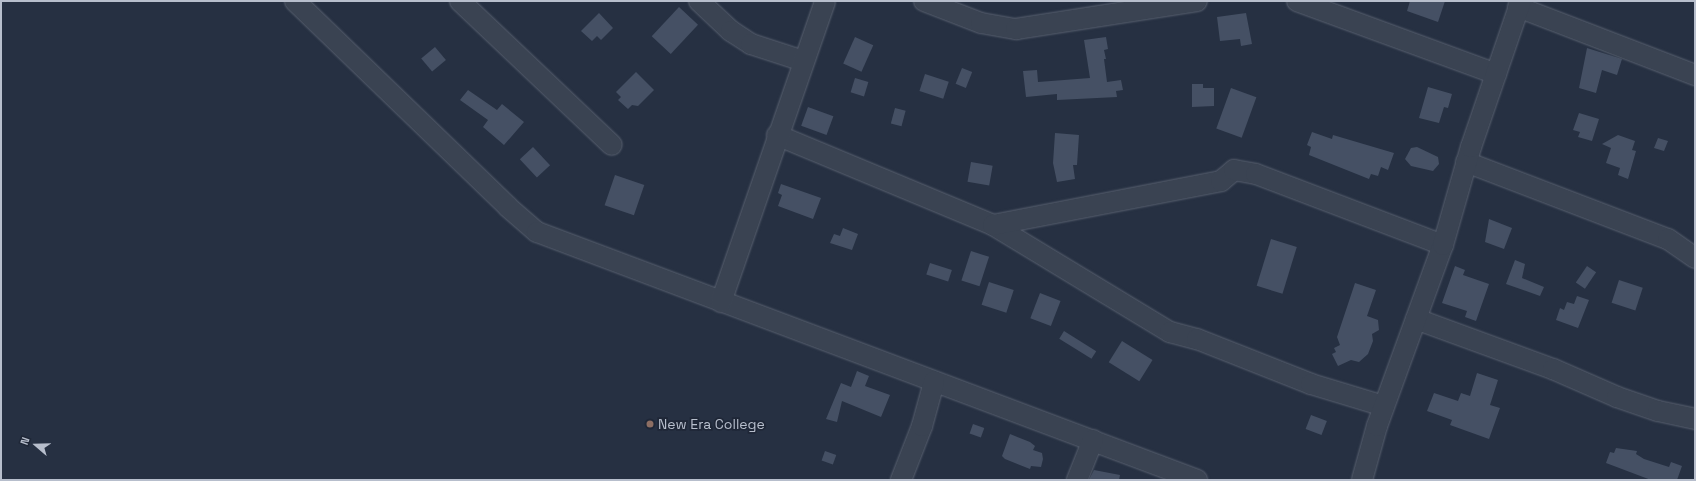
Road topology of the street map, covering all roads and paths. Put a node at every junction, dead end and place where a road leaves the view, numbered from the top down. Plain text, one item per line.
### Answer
1 (460, 1) edge
2 (699, 1) edge
3 (825, 1) edge
4 (924, 1) edge
5 (1198, 1) edge
6 (1297, 1) edge
7 (298, 2) edge
8 (1519, 4) edge
9 (803, 61) junction
10 (1496, 74) junction
11 (1695, 75) edge
12 (777, 136) junction
13 (612, 145) dead end
14 (1466, 162) junction
15 (993, 225) junction
16 (1443, 245) junction
17 (1695, 258) edge
18 (721, 302) junction
19 (1416, 319) junction
20 (934, 382) junction
21 (1384, 406) junction
22 (1695, 419) edge
23 (1093, 440) junction
24 (901, 480) edge
25 (1078, 480) edge
26 (1197, 480) edge
27 (1362, 480) edge

1 - 13 street
2 - 9 street
3 - 9 street
4 - 5 street
6 - 10 street
7 - 18 street
8 - 10 street
8 - 11 street
9 - 12 street
10 - 14 street
12 - 15 street
12 - 18 street
14 - 16 street
14 - 17 street
15 - 16 street
15 - 21 street
16 - 19 street
18 - 20 street
19 - 21 street
19 - 22 street
20 - 23 street
20 - 24 street
21 - 27 street
23 - 25 street
23 - 26 street

